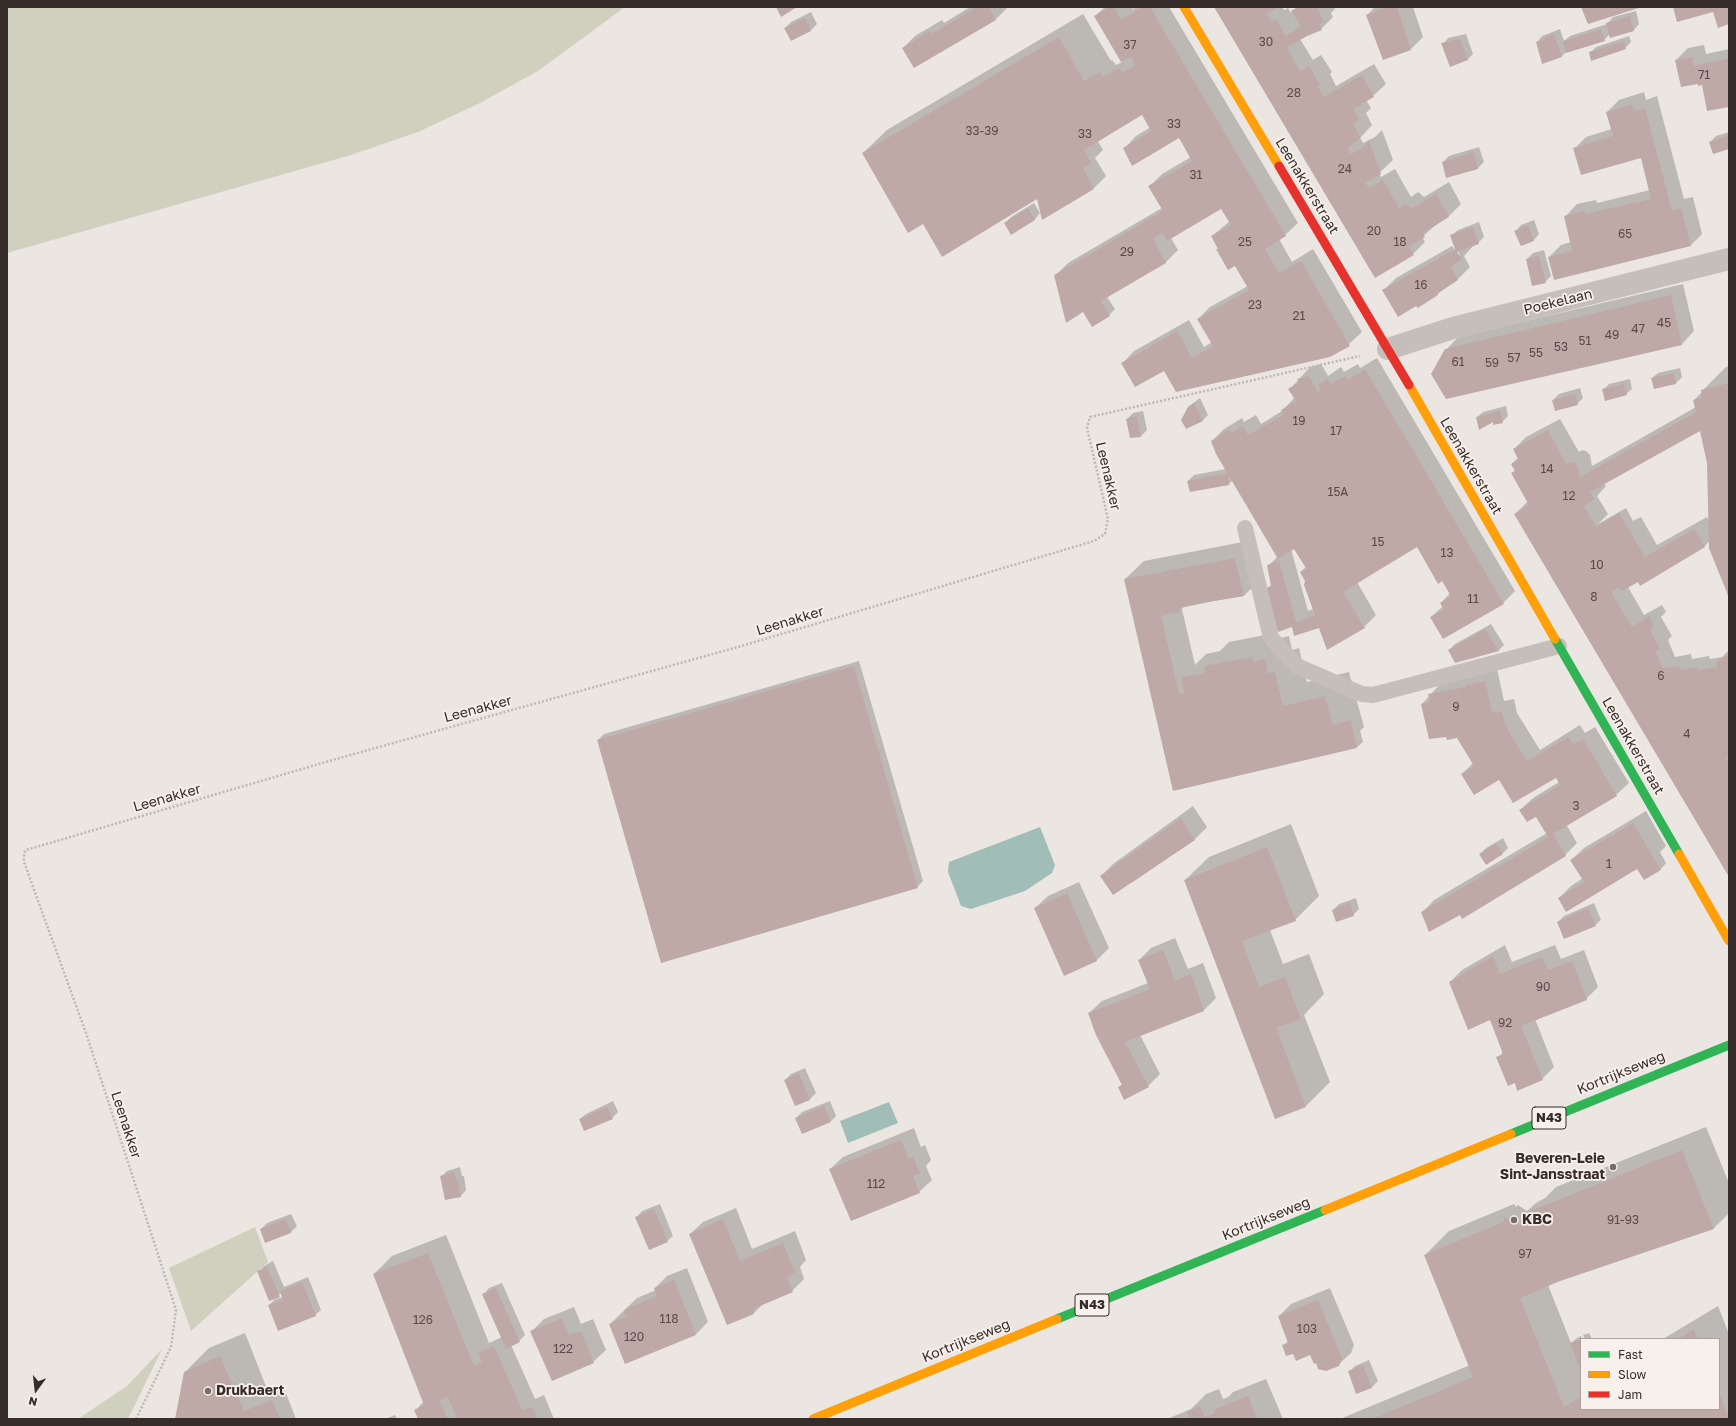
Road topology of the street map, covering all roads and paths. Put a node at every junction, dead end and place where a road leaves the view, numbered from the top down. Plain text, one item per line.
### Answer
1 (1184, 7) edge
2 (1729, 259) edge
3 (1388, 349) junction
4 (1244, 528) dead end
5 (1559, 646) junction
6 (1729, 941) edge
7 (1729, 1045) edge
8 (136, 1419) edge
9 (813, 1419) edge

1 - 3 street, Leenakkerstraat
2 - 3 street, Poekelaan
3 - 5 street, Leenakkerstraat
3 - 8 path, Leenakker
4 - 5 lane
5 - 6 street, Leenakkerstraat
7 - 9 street, Kortrijkseweg / N43

